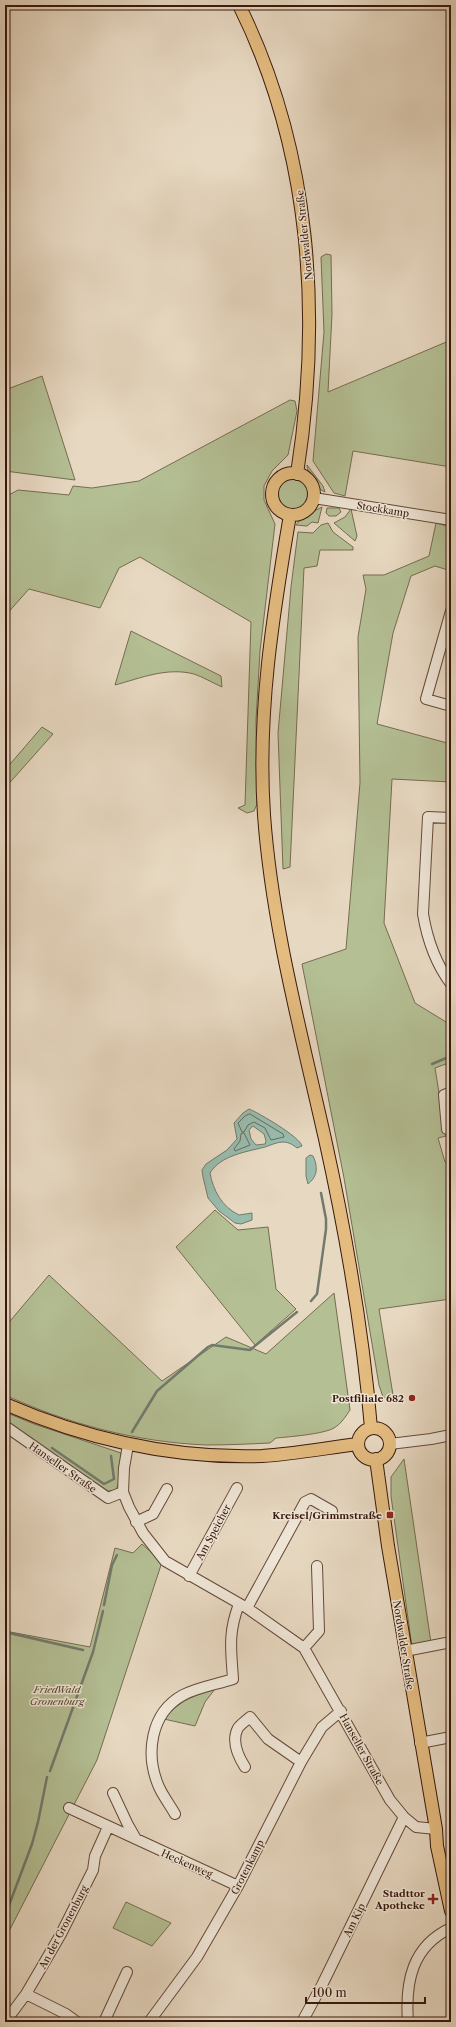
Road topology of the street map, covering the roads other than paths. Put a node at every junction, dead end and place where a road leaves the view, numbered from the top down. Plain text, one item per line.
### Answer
1 (239, 5) edge
2 (297, 474) junction
3 (314, 498) junction
4 (290, 515) junction
5 (451, 520) edge
6 (451, 611) edge
7 (451, 706) edge
8 (451, 818) edge
9 (451, 984) edge
10 (451, 1092) edge
11 (451, 1130) edge
12 (5, 1404) edge
13 (5, 1426) edge
14 (371, 1428) junction
15 (451, 1435) edge
16 (358, 1444) junction
17 (390, 1444) junction
18 (128, 1445) junction
19 (376, 1459) junction
20 (167, 1488) dead end
21 (236, 1488) dead end
22 (123, 1492) junction
23 (332, 1511) dead end
24 (136, 1522) junction
25 (317, 1566) dead end
26 (189, 1576) junction
27 (243, 1606) junction
28 (451, 1642) edge
29 (304, 1648) junction
30 (405, 1651) junction
31 (341, 1711) junction
32 (451, 1737) edge
33 (420, 1743) junction
34 (301, 1762) junction
35 (245, 1767) dead end
36 (113, 1793) dead end
37 (68, 1808) dead end
38 (175, 1814) dead end
39 (404, 1817) junction
40 (108, 1827) junction
41 (436, 1829) junction
42 (136, 1839) junction
43 (451, 1878) edge
44 (238, 1886) junction
45 (451, 1911) edge
46 (451, 1928) edge
47 (127, 1972) dead end
48 (26, 1994) junction
49 (5, 2022) edge
50 (77, 2022) edge
51 (104, 2022) edge
52 (149, 2022) edge
53 (302, 2022) edge
54 (408, 2022) edge

1 - 2 main road, Nordwalder Straße
2 - 3 main road
2 - 4 main road
3 - 4 main road
3 - 5 street, Stockkamp
4 - 14 main road
6 - 7 street
8 - 9 street
10 - 11 street
12 - 18 main road
13 - 22 street, Hanseller Straße
14 - 16 main road
14 - 17 main road
15 - 17 street
16 - 18 main road
16 - 19 main road
17 - 19 main road
18 - 22 street, Hanseller Straße
19 - 30 main road, Nordwalder Straße
20 - 24 street
21 - 26 street, Am Speicher
22 - 24 street, Hanseller Straße
23 - 27 street
24 - 26 street, Hanseller Straße
25 - 29 street
26 - 27 street, Hanseller Straße
27 - 29 street, Hanseller Straße
27 - 38 street
28 - 30 street
29 - 31 street, Hanseller Straße
30 - 33 main road, Nordwalder Straße
31 - 34 street, Grotenkamp
31 - 39 street, Hanseller Straße
32 - 33 street
33 - 41 main road, Nordwalder Straße
34 - 35 street
34 - 44 street, Grotenkamp
36 - 42 street
37 - 40 street, Heckenweg
39 - 41 street, Hanseller Straße
39 - 53 street, Am Kip
40 - 42 street, Heckenweg
40 - 48 street, An der Gronenburg
41 - 43 main road, Nordwalder Straße
41 - 45 main road, Nordwalder Straße
42 - 44 street, Heckenweg
44 - 52 street, Grotenkamp
46 - 54 street
47 - 51 street
48 - 49 street, An der Gronenburg
48 - 50 street

